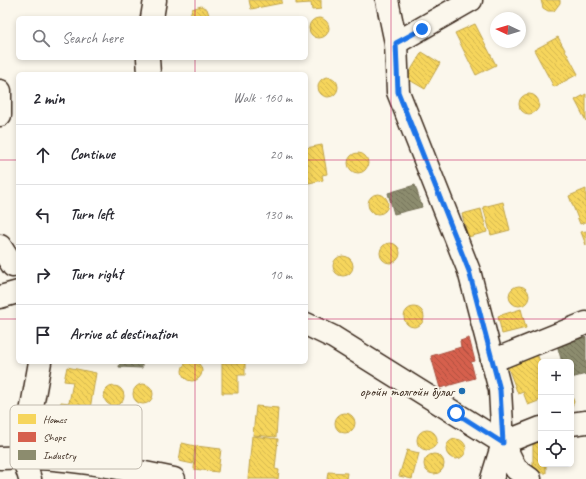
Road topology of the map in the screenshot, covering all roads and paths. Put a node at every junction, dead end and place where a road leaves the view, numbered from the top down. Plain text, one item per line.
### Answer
1 (155, 0) edge
2 (387, 0) edge
3 (471, 0) edge
4 (152, 16) edge
5 (396, 43) junction
6 (148, 60) edge
7 (149, 72) edge
8 (0, 91) edge
9 (0, 115) edge
10 (0, 245) edge
11 (10, 266) edge
12 (16, 293) edge
13 (0, 297) edge
14 (586, 323) edge
15 (308, 325) edge
16 (492, 361) junction
17 (40, 364) edge
18 (32, 405) edge
19 (586, 422) edge
20 (574, 424) edge
21 (538, 429) edge
22 (503, 443) junction
23 (0, 458) edge
24 (10, 458) edge
25 (27, 469) edge
26 (125, 469) edge
27 (30, 479) edge
28 (174, 479) edge
29 (492, 479) edge
30 (530, 479) edge

1 - 4 street
2 - 5 street
3 - 5 street
5 - 16 street
6 - 7 street
8 - 9 street
10 - 11 street
12 - 13 street
14 - 16 street
15 - 22 street
16 - 22 street
17 - 18 street
19 - 20 street
21 - 22 street
22 - 29 street
22 - 30 street
23 - 24 street
25 - 27 street
26 - 28 street

